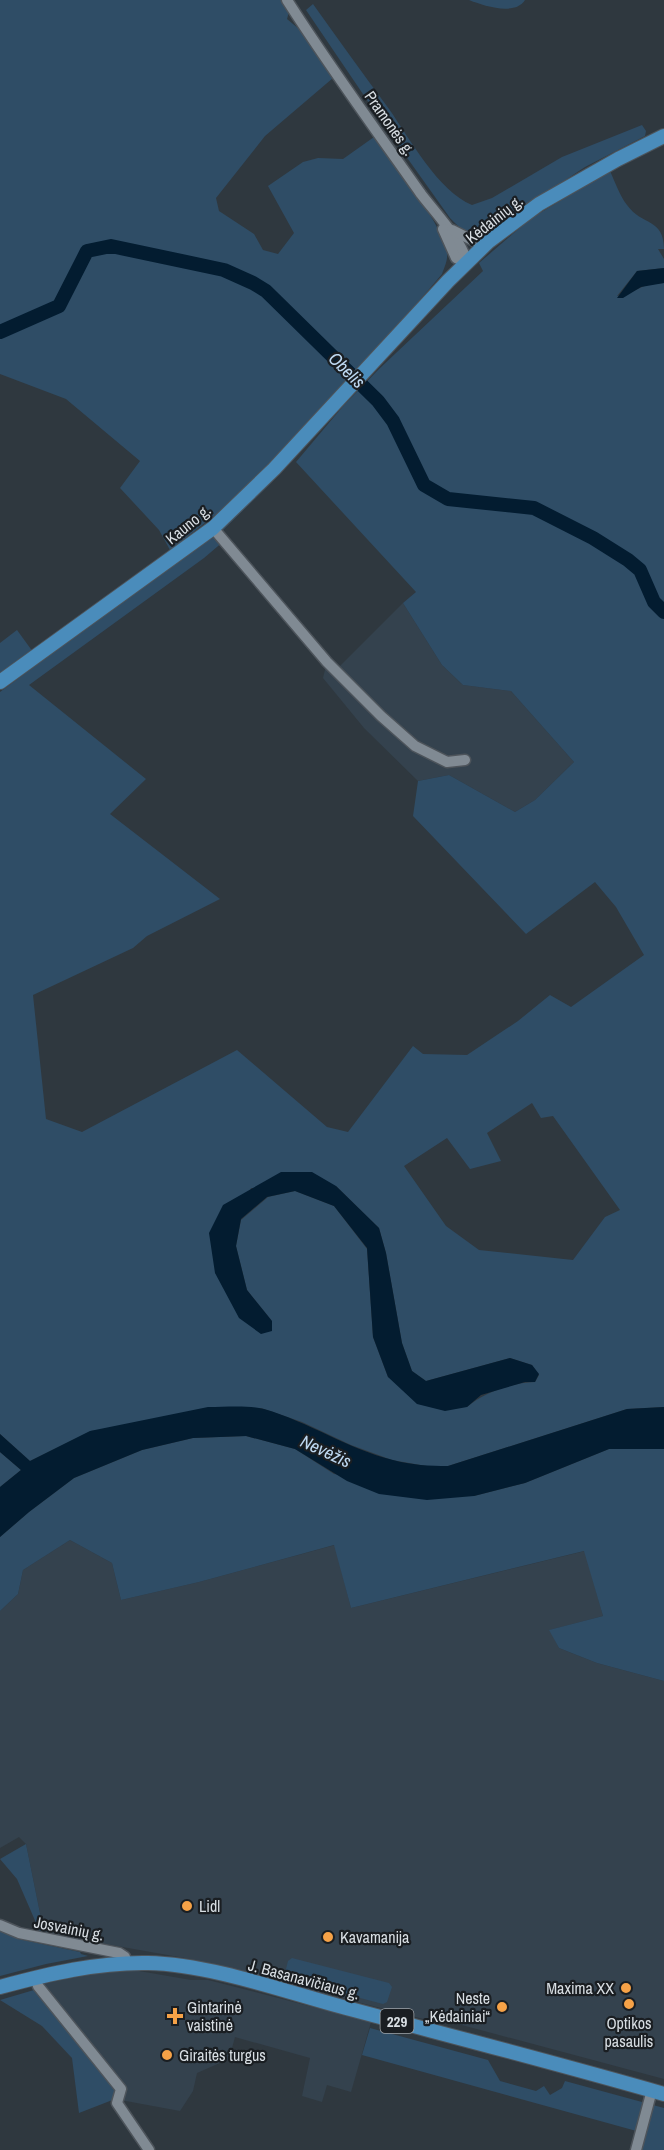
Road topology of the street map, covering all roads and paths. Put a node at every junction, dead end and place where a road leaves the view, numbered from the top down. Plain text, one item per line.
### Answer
1 (287, 0) edge
2 (664, 136) edge
3 (441, 221) junction
4 (488, 242) junction
5 (452, 251) junction
6 (466, 262) junction
7 (448, 280) junction
8 (373, 364) joint
9 (213, 528) junction
10 (0, 682) edge
11 (465, 760) dead end
12 (0, 1926) edge
13 (127, 1964) junction
14 (35, 1978) junction
15 (0, 1987) edge
16 (658, 2092) edge
17 (149, 2150) edge
18 (636, 2150) edge

1 - 3 street, Pramonės g.
2 - 4 main road, Kėdainių g.
3 - 4 street
3 - 5 street
3 - 6 street, Pramonės g.
4 - 6 main road, Kėdainių g.
5 - 6 street
5 - 7 street
6 - 7 main road, Kėdainių g.
7 - 8 main road, Kėdainių g.
8 - 9 main road, Kauno g.
9 - 10 main road, Kauno g.
9 - 11 street
12 - 13 street, Josvainių g.
13 - 14 main road, J. Basanavičiaus g. / 229
13 - 16 main road, J. Basanavičiaus g. / 229
14 - 15 main road, J. Basanavičiaus g. / 229
14 - 17 street
16 - 18 street

